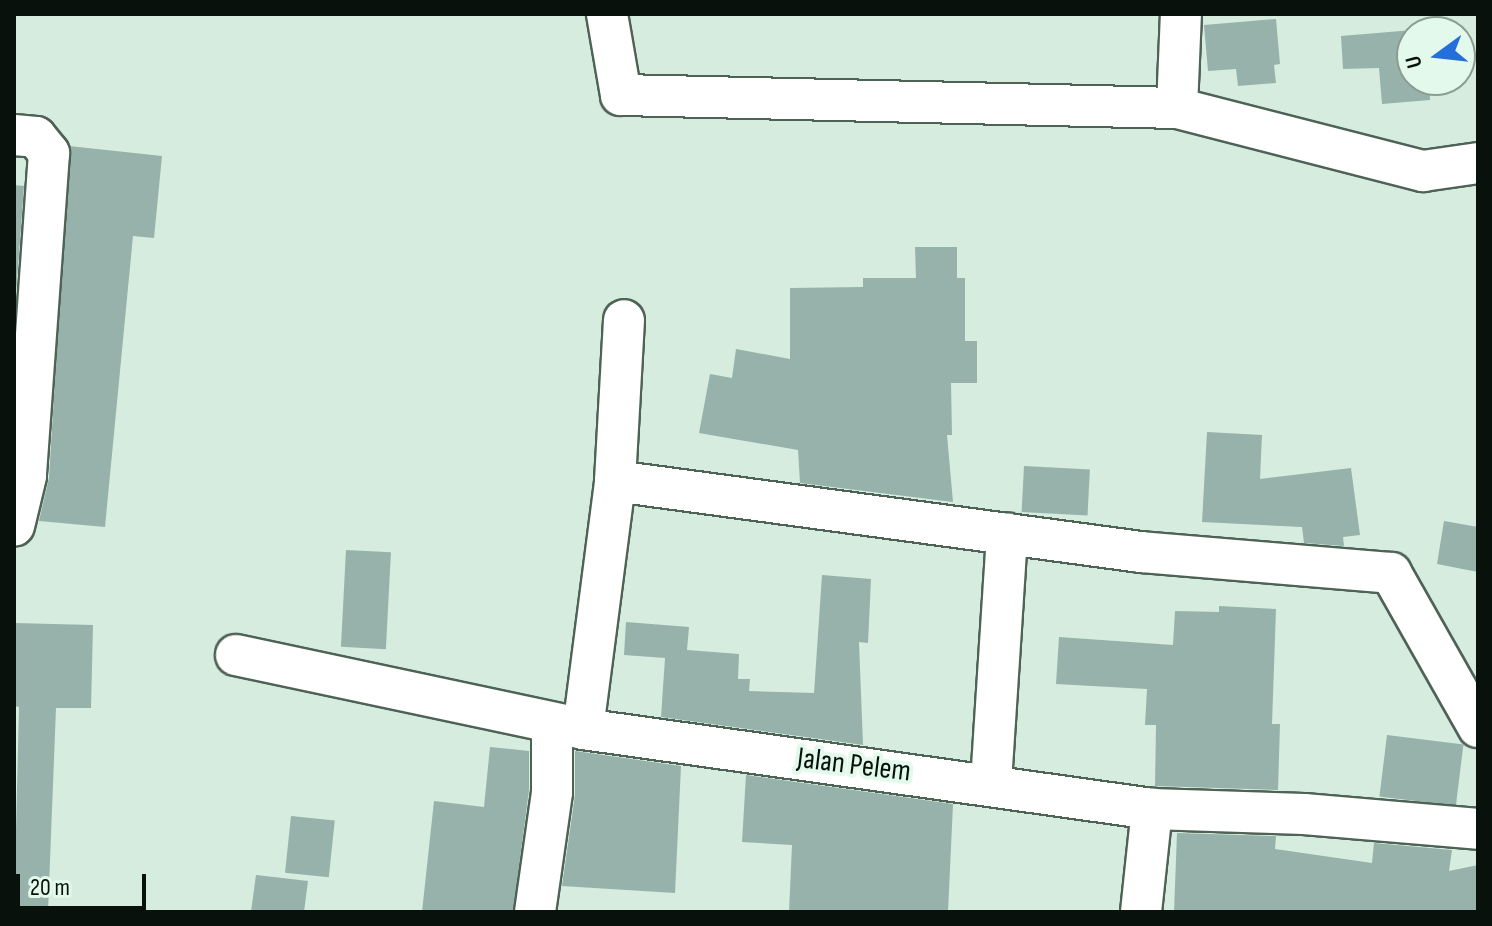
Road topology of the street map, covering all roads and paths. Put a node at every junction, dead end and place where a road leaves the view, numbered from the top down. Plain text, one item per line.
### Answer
1 (607, 14) edge
2 (1181, 14) edge
3 (1177, 108) junction
4 (14, 135) edge
5 (1478, 163) edge
6 (624, 320) dead end
7 (615, 481) junction
8 (14, 526) edge
9 (1007, 534) junction
10 (236, 655) dead end
11 (568, 726) junction
12 (1478, 727) edge
13 (991, 783) junction
14 (1152, 809) junction
15 (1478, 829) edge
16 (535, 912) edge
17 (1141, 912) edge

1 - 3 street
2 - 3 street
3 - 5 street
4 - 8 street
6 - 7 street
7 - 9 street
7 - 11 street
9 - 12 street
9 - 13 street
10 - 11 street, Jalan Pelem
11 - 13 street, Jalan Pelem
11 - 16 street
13 - 14 street, Jalan Pelem
14 - 15 street, Jalan Pelem
14 - 17 street

